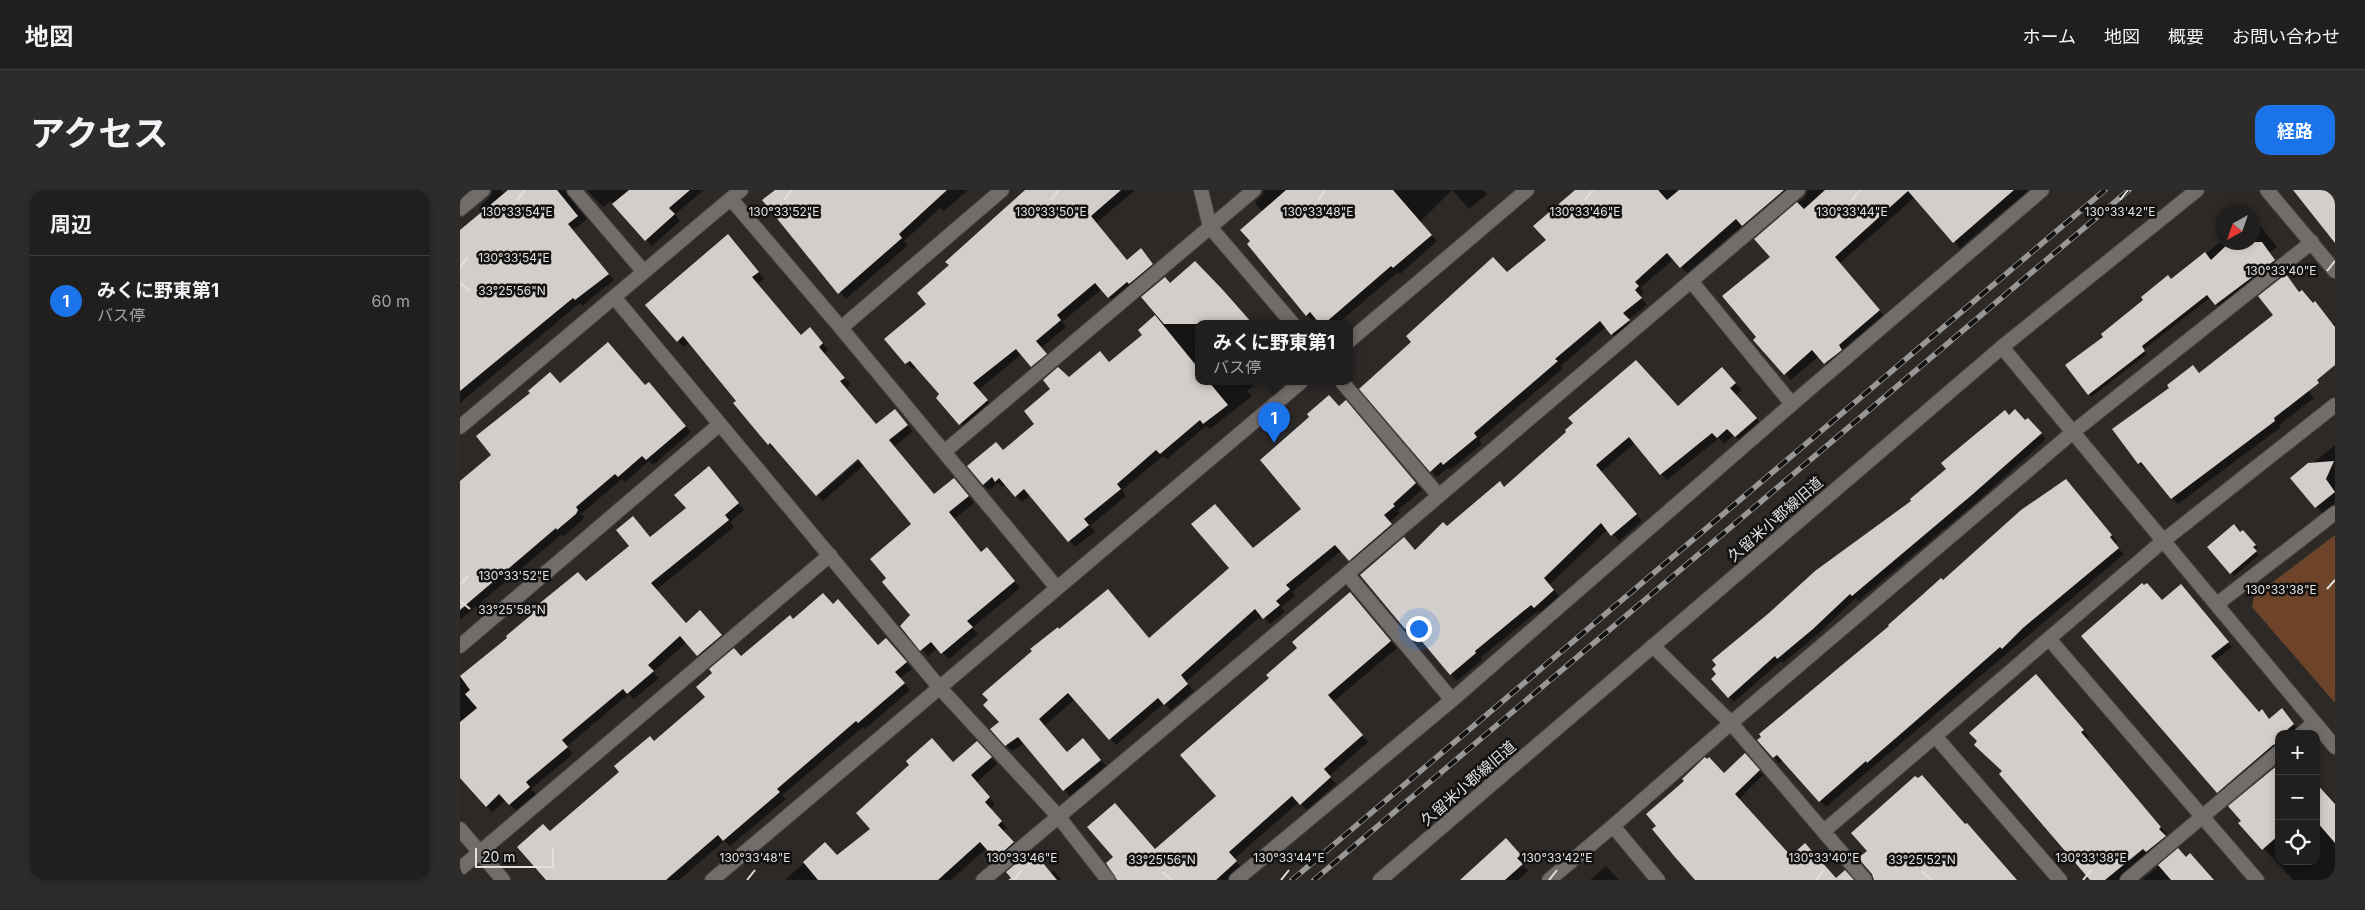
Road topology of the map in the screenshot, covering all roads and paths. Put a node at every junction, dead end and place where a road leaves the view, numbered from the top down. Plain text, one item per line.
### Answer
1 (483, 190) edge
2 (574, 190) edge
3 (1002, 190) edge
4 (1201, 190) edge
5 (1254, 190) edge
6 (1527, 190) edge
7 (2042, 190) edge
8 (2198, 190) edge
9 (2267, 190) edge
10 (1791, 192) edge
11 (736, 194) edge
12 (460, 209) edge
13 (1210, 227) junction
14 (2312, 242) junction
15 (2335, 270) edge
16 (644, 272) junction
17 (1691, 281) junction
18 (614, 297) junction
19 (1290, 320) edge
20 (841, 328) junction
21 (1353, 338) edge
22 (2002, 346) junction
23 (1297, 385) edge
24 (1345, 385) edge
25 (1792, 404) junction
26 (2335, 405) edge
27 (720, 424) junction
28 (460, 427) edge
29 (2073, 432) junction
30 (944, 452) junction
31 (1439, 496) junction
32 (2335, 514) edge
33 (2163, 541) junction
34 (830, 555) junction
35 (1347, 574) junction
36 (1057, 588) junction
37 (2217, 604) junction
38 (2050, 640) junction
39 (460, 646) edge
40 (1653, 646) junction
41 (940, 688) junction
42 (1452, 700) junction
43 (1731, 723) junction
44 (2314, 723) junction
45 (2306, 730) edge
46 (1935, 736) junction
47 (2335, 747) edge
48 (2275, 755) edge
49 (1058, 816) junction
50 (2202, 816) junction
51 (1613, 826) junction
52 (460, 828) edge
53 (1824, 831) junction
54 (480, 852) junction
55 (460, 869) edge
56 (503, 880) edge
57 (712, 880) edge
58 (983, 880) edge
59 (1108, 880) edge
60 (1236, 880) edge
61 (1380, 880) edge
62 (1549, 880) edge
63 (1658, 880) edge
64 (1865, 880) edge
65 (2060, 880) edge
66 (2127, 880) edge
67 (2257, 880) edge

1 - 12 street
2 - 16 street
3 - 20 street
4 - 13 street
5 - 13 street
6 - 21 street
7 - 25 street
8 - 22 street, 久留米小郡線旧道
9 - 14 street
10 - 17 street
11 - 16 street
11 - 20 street
13 - 19 street
13 - 30 street
14 - 15 street
14 - 29 street
16 - 18 street
17 - 25 street
17 - 31 street
18 - 27 street
18 - 28 street
20 - 30 street
22 - 29 street
22 - 40 street, 久留米小郡線旧道
23 - 36 street
24 - 31 street
25 - 42 street
26 - 33 street
27 - 34 street
27 - 39 street
29 - 33 street
29 - 43 street
30 - 36 street
31 - 35 street
32 - 37 street
33 - 37 street
33 - 38 street
34 - 41 street
34 - 54 street
35 - 42 street
35 - 49 street
36 - 41 street
37 - 44 street
38 - 46 street
38 - 50 street
40 - 43 street
40 - 61 street, 久留米小郡線旧道
41 - 49 street
41 - 57 street
42 - 60 street
43 - 51 street
43 - 53 street
44 - 45 street
44 - 47 street
46 - 53 street
46 - 65 street
48 - 50 street
49 - 58 street
49 - 59 street
50 - 66 street
50 - 67 street
51 - 62 street
51 - 63 street
52 - 54 street
53 - 64 street
54 - 55 street
54 - 56 street

